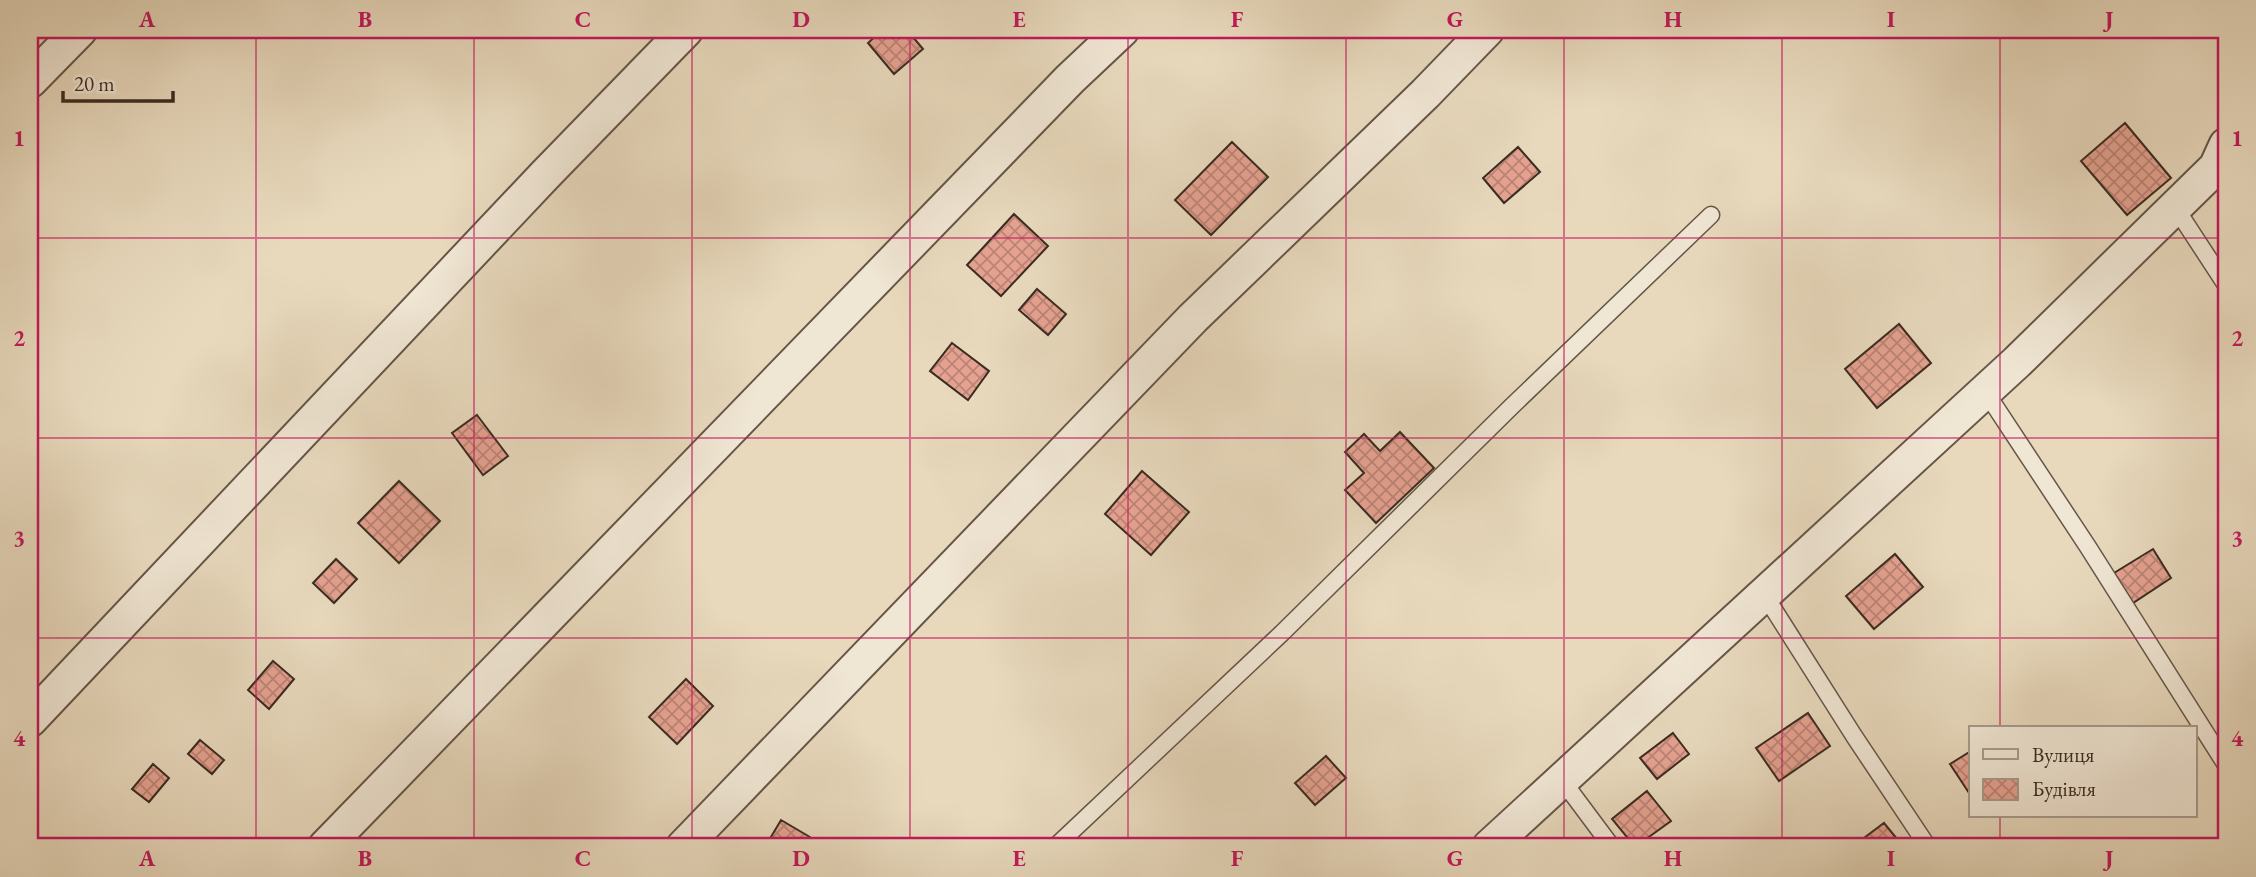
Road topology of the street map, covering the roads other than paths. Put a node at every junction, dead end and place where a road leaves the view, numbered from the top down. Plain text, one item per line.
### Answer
1 (80, 30) edge
2 (686, 30) edge
3 (1122, 30) edge
4 (1487, 30) edge
5 (30, 81) edge
6 (2226, 145) edge
7 (2175, 207) junction
8 (1711, 215) dead end
9 (2226, 285) edge
10 (1985, 391) junction
11 (1764, 594) junction
12 (30, 720) edge
13 (2226, 765) edge
14 (1562, 780) junction
15 (325, 847) edge
16 (683, 847) edge
17 (1055, 847) edge
18 (1489, 847) edge
19 (1612, 847) edge
20 (1928, 847) edge

1 - 5 street
2 - 12 street
3 - 15 street
4 - 16 street
6 - 7 street
7 - 9 lane
7 - 10 street
8 - 17 lane
10 - 11 street
10 - 13 lane
11 - 14 street
11 - 20 lane
14 - 18 street
14 - 19 lane

